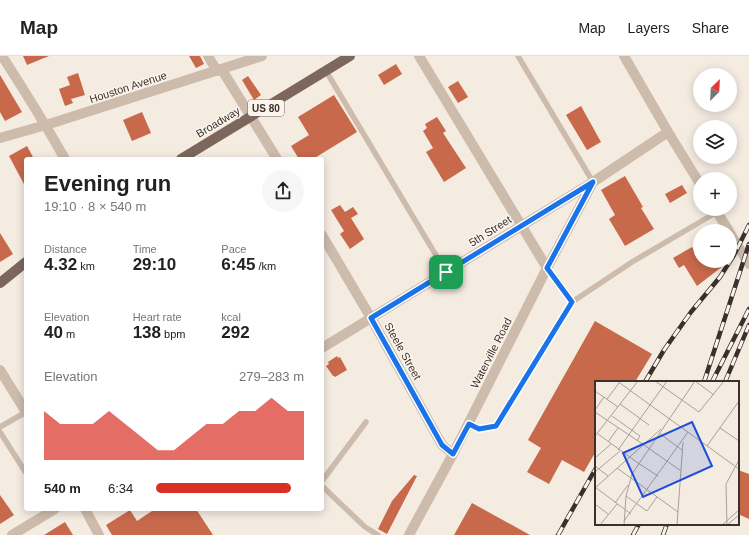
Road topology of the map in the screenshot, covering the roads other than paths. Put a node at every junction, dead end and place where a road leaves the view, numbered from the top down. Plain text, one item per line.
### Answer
1 (2, 56) edge
2 (208, 56) edge
3 (262, 56) edge
4 (419, 56) edge
5 (518, 56) edge
6 (624, 56) edge
7 (345, 57) edge
8 (220, 71) junction
9 (326, 71) junction
10 (251, 116) junction
11 (46, 125) junction
12 (668, 132) junction
13 (0, 138) edge
14 (64, 157) edge
15 (184, 157) edge
16 (276, 157) edge
17 (693, 173) edge
18 (593, 182) junction
19 (706, 216) edge
20 (522, 225) junction
21 (324, 238) edge
22 (737, 245) edge
23 (24, 264) edge
24 (749, 264) edge
25 (547, 268) junction
26 (446, 272) junction
27 (0, 283) edge
28 (572, 302) junction
29 (371, 318) junction
30 (324, 347) edge
31 (0, 370) edge
32 (24, 409) edge
33 (24, 413) edge
34 (366, 422) dead end
35 (469, 424) junction
36 (0, 427) edge
37 (0, 432) edge
38 (453, 454) junction
39 (24, 470) edge
40 (324, 478) edge
41 (324, 488) edge
42 (50, 511) edge
43 (85, 511) edge
44 (12, 535) edge
45 (99, 535) edge
46 (378, 535) edge
47 (409, 535) edge

1 - 11 street
2 - 8 street
3 - 8 street, Houston Avenue
4 - 20 street
5 - 18 lane
6 - 12 street
7 - 9 main road, Broadway / US 80
8 - 10 street
8 - 11 street, Houston Avenue
9 - 10 main road, Broadway / US 80
9 - 26 lane
10 - 15 main road, Broadway / US 80
10 - 16 street
11 - 13 street, Houston Avenue
11 - 14 street
12 - 17 street
12 - 18 street, 5th Street
18 - 20 street, 5th Street
18 - 25 street, Waterville Road
19 - 28 lane
20 - 25 street
20 - 26 street, 5th Street
21 - 29 street, Steele Street
22 - 24 street
23 - 27 main road
25 - 28 lane
25 - 35 street, Waterville Road
26 - 29 street, 5th Street
28 - 35 lane
29 - 30 street, 5th Street
29 - 38 street, Steele Street
31 - 32 street
33 - 36 lane
34 - 40 lane
35 - 38 street, Waterville Road
37 - 39 lane
38 - 47 street, Waterville Road
41 - 46 lane
42 - 44 street
43 - 45 street

